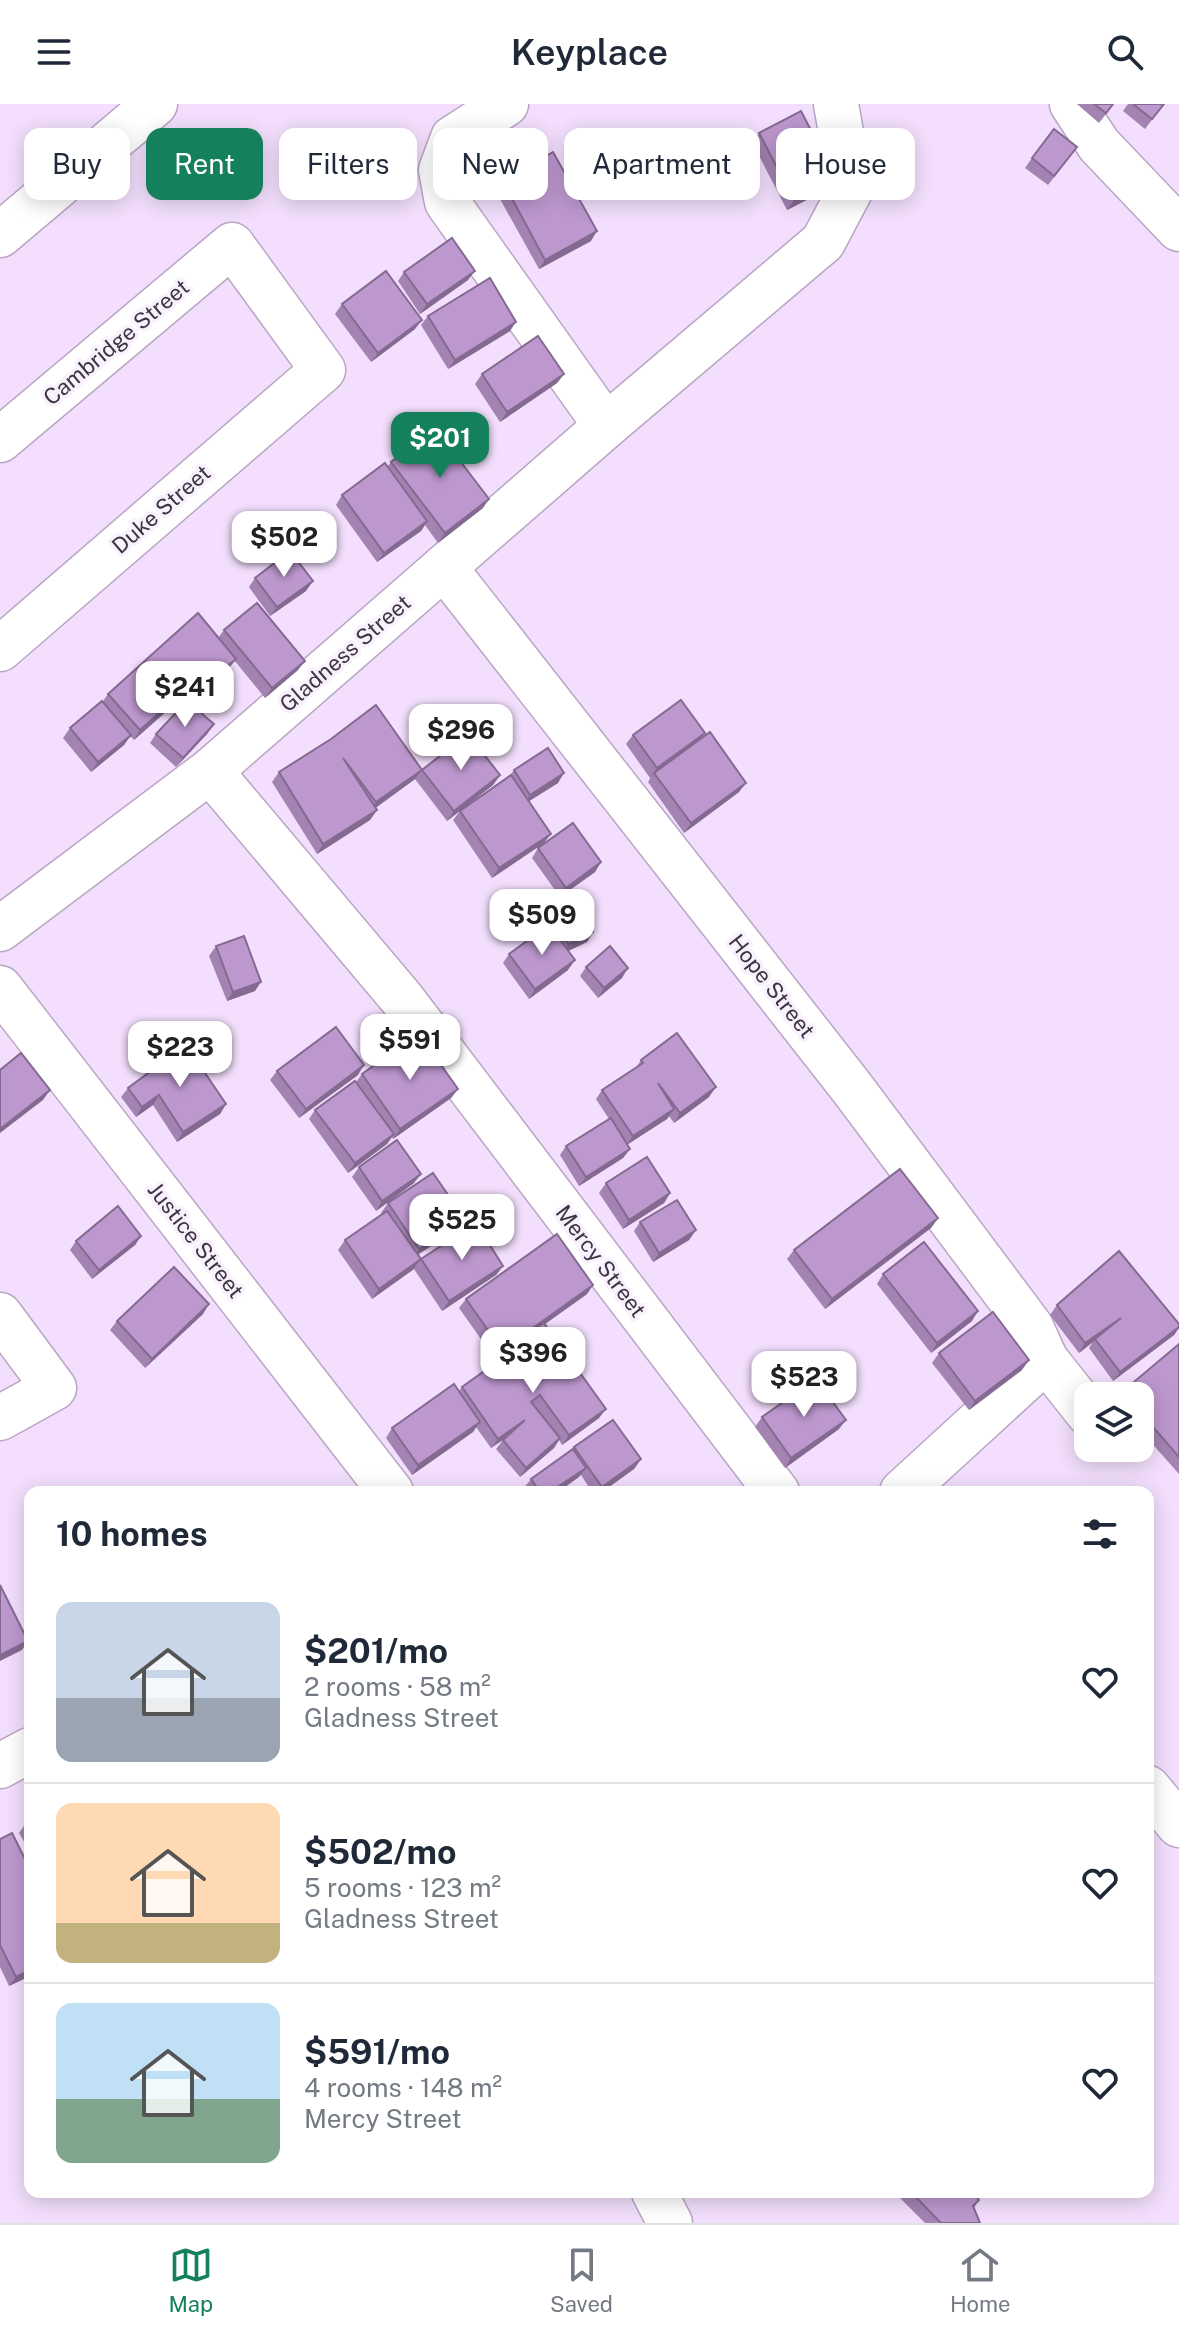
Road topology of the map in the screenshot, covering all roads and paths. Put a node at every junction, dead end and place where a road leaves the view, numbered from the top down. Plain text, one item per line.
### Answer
1 (155, 104) edge
2 (506, 104) edge
3 (836, 104) edge
4 (1072, 104) edge
5 (1179, 229) edge
6 (0, 235) edge
7 (232, 245) joint
8 (606, 426) junction
9 (0, 440) edge
10 (444, 567) junction
11 (0, 649) edge
12 (210, 771) junction
13 (0, 929) edge
14 (0, 988) edge
15 (0, 1315) edge
16 (1046, 1360) junction
17 (1074, 1395) edge
18 (0, 1418) edge
19 (386, 1486) edge
20 (772, 1486) edge
21 (909, 1486) edge
22 (24, 1753) edge
23 (0, 1766) edge
24 (1154, 1795) edge
25 (1179, 1825) edge
26 (657, 2198) edge
27 (670, 2223) edge

1 - 6 street
2 - 8 street
3 - 8 street, Gladness Street
4 - 5 street
7 - 9 street, Cambridge Street
7 - 11 street, Duke Street
8 - 10 street, Gladness Street
10 - 12 street, Gladness Street
10 - 16 street, Hope Street
12 - 13 street, Gladness Street
12 - 20 street, Mercy Street
14 - 19 street, Justice Street
15 - 18 street
16 - 17 street, Hope Street
16 - 21 street
22 - 23 street
24 - 25 street
26 - 27 street

